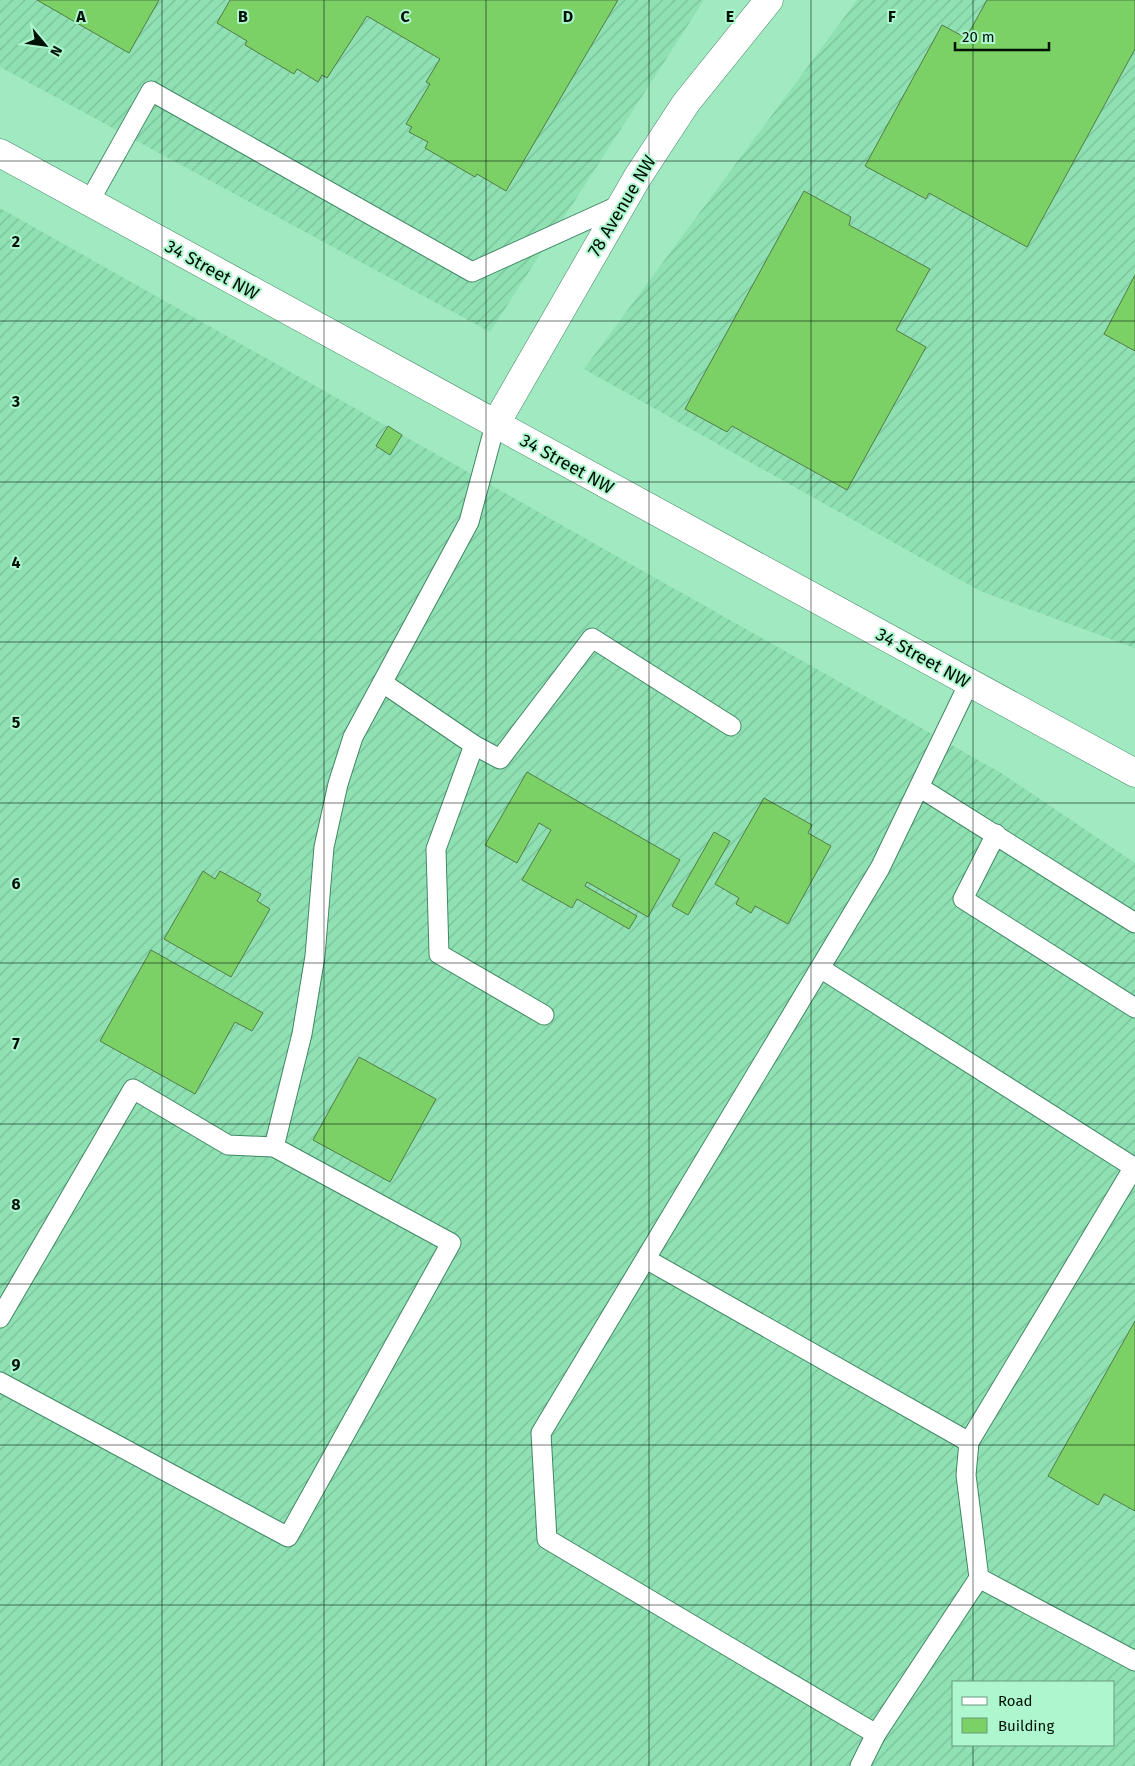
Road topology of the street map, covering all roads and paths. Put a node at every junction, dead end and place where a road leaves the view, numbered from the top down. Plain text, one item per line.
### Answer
1 (769, 0) edge
2 (0, 153) edge
3 (89, 202) junction
4 (620, 205) junction
5 (495, 425) junction
6 (383, 682) junction
7 (969, 683) junction
8 (731, 726) dead end
9 (474, 745) junction
10 (1135, 773) edge
11 (919, 787) junction
12 (996, 834) junction
13 (1135, 923) edge
14 (820, 968) junction
15 (1135, 1008) edge
16 (544, 1015) dead end
17 (274, 1147) junction
18 (1134, 1167) edge
19 (646, 1259) junction
20 (0, 1318) edge
21 (0, 1382) edge
22 (969, 1442) junction
23 (980, 1578) junction
24 (1135, 1661) edge
25 (876, 1734) junction
26 (860, 1766) edge

1 - 4 main road, 78 Avenue NW
2 - 3 main road, 34 Street NW
3 - 4 lane
3 - 5 main road, 34 Street NW
4 - 5 main road, 78 Avenue NW
5 - 6 lane
5 - 7 main road, 34 Street NW
6 - 9 lane
6 - 17 lane
7 - 10 main road, 34 Street NW
7 - 11 lane
8 - 9 lane
9 - 16 lane
11 - 12 lane
11 - 14 lane
12 - 13 lane
12 - 15 lane
14 - 18 lane
14 - 19 lane
17 - 20 lane
17 - 21 lane
18 - 22 lane
19 - 22 lane
19 - 25 lane
22 - 23 lane
23 - 24 lane
23 - 25 lane
25 - 26 lane

